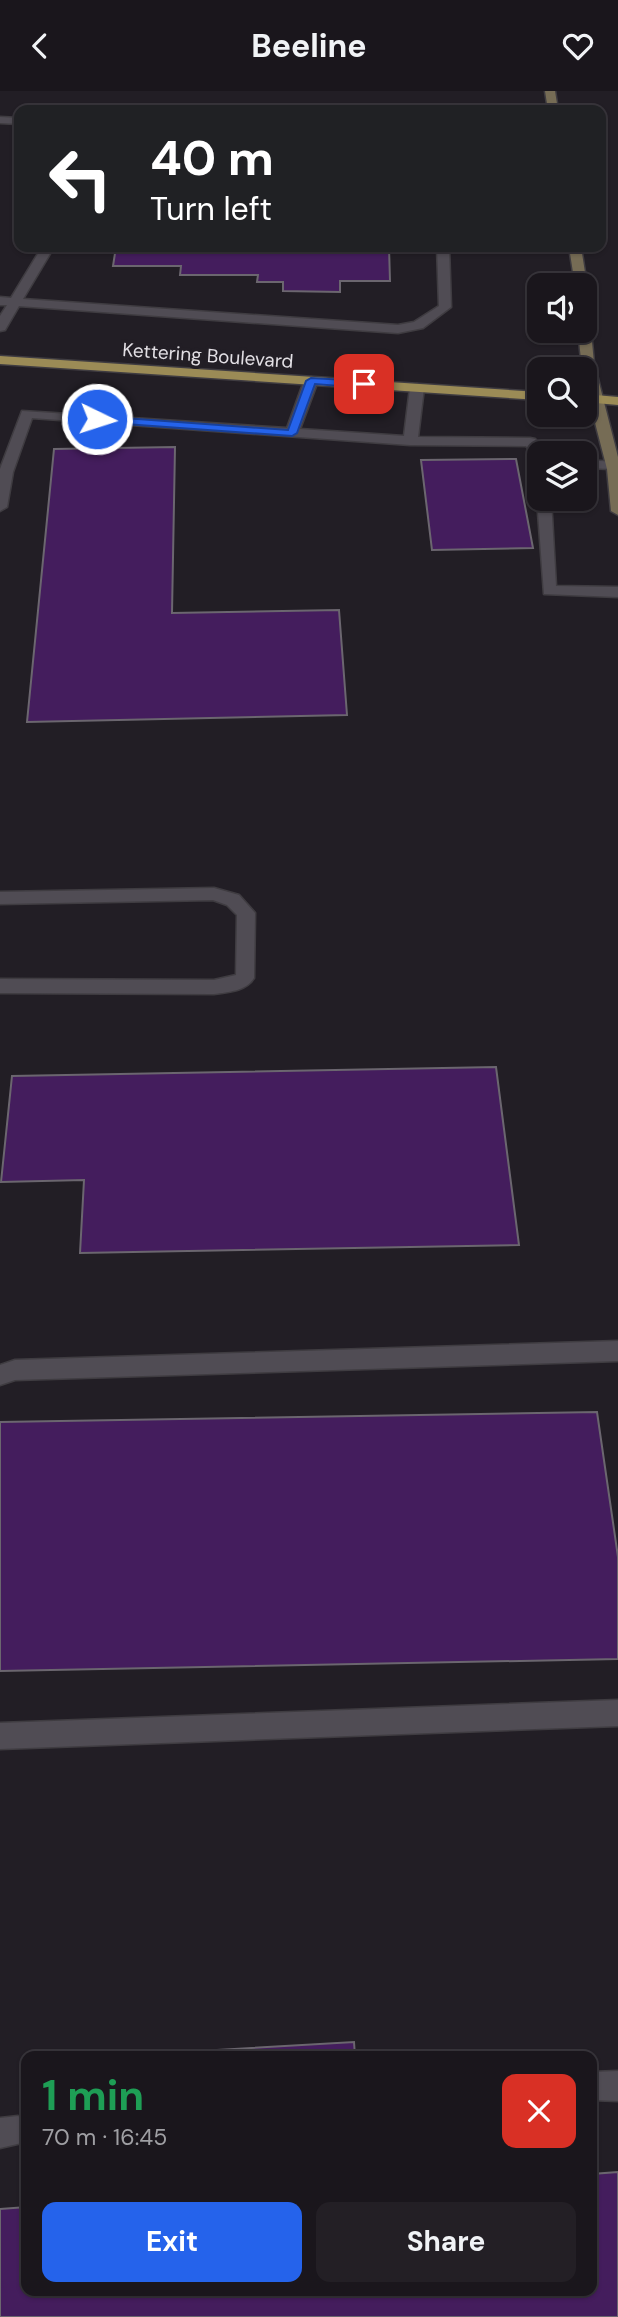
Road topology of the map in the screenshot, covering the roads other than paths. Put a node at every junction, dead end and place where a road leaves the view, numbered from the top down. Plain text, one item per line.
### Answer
1 (45, 252) edge
2 (443, 252) edge
3 (576, 252) edge
4 (578, 273) edge
5 (0, 301) edge
6 (15, 302) junction
7 (0, 327) edge
8 (0, 359) edge
9 (311, 381) junction
10 (417, 388) junction
11 (527, 395) edge
12 (597, 399) edge
13 (618, 401) edge
14 (597, 421) edge
15 (0, 433) edge
16 (20, 433) junction
17 (292, 433) junction
18 (410, 441) junction
19 (527, 442) edge
20 (597, 464) edge
21 (612, 465) junction
22 (0, 507) edge
23 (545, 511) edge
24 (618, 511) edge
25 (618, 592) edge
26 (0, 898) edge
27 (0, 986) edge
28 (618, 1351) edge
29 (0, 1375) edge
30 (618, 1713) edge
31 (0, 1736) edge
32 (597, 2086) edge
33 (618, 2086) edge

1 - 6 lane
2 - 6 lane
3 - 4 street
5 - 6 lane
6 - 7 lane
8 - 9 main road, Kettering Boulevard
9 - 10 main road, Kettering Boulevard
9 - 17 lane
10 - 11 main road, Kettering Boulevard
10 - 18 lane
12 - 13 main road
14 - 21 street
15 - 16 lane
16 - 17 lane
16 - 22 lane
17 - 18 lane
18 - 19 lane
20 - 21 lane
21 - 24 street
23 - 25 lane
26 - 27 lane
28 - 29 lane
30 - 31 lane
32 - 33 lane

